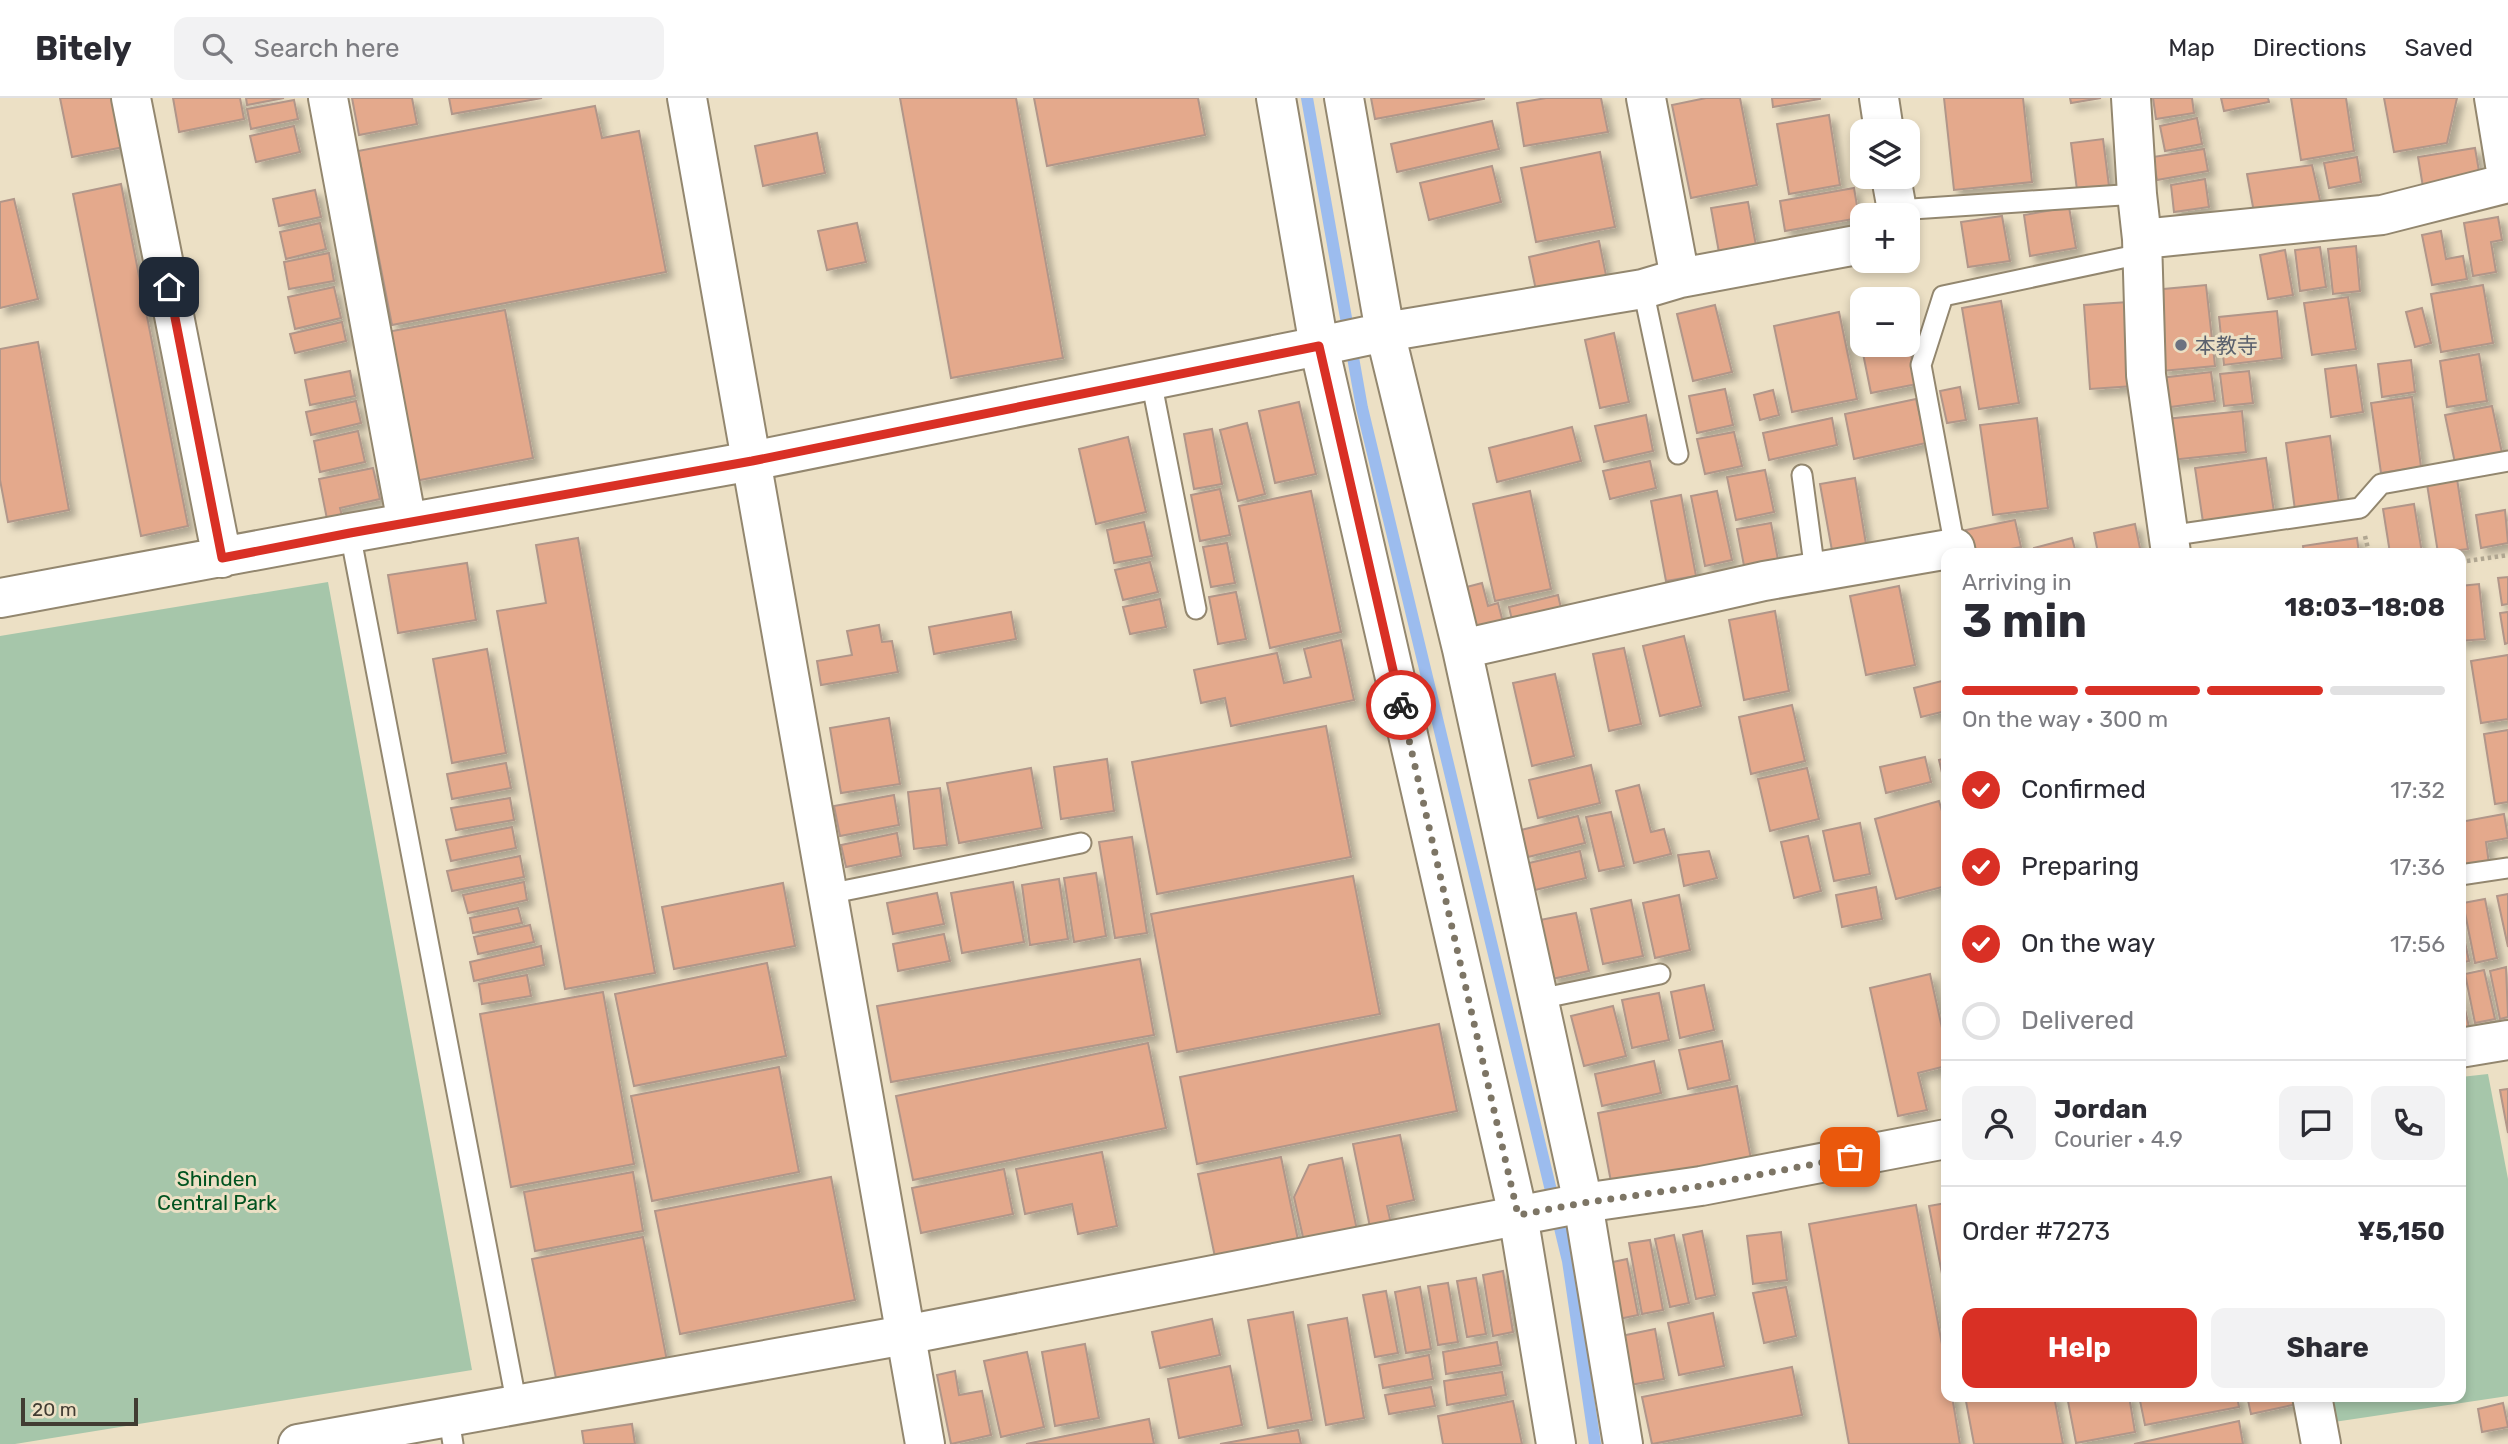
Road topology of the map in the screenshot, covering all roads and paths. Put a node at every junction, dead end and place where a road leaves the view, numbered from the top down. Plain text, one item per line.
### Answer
1 (131, 98) edge
2 (328, 98) edge
3 (687, 98) edge
4 (1276, 98) edge
5 (1344, 98) edge
6 (1646, 98) edge
7 (1879, 98) edge
8 (2131, 98) edge
9 (2494, 98) edge
10 (1882, 119) edge
11 (2508, 183) edge
12 (2137, 194) junction
13 (1894, 201) edge
14 (1850, 246) edge
15 (2142, 246) junction
16 (1680, 278) junction
17 (1643, 289) junction
18 (1351, 339) junction
19 (1151, 380) junction
20 (1678, 454) dead end
21 (752, 461) junction
22 (2508, 461) edge
23 (1802, 475) dead end
24 (407, 523) junction
25 (350, 533) junction
26 (2169, 544) edge
27 (1954, 548) edge
28 (1941, 553) edge
29 (2508, 555) edge
30 (222, 558) junction
31 (2466, 561) edge
32 (1815, 572) junction
33 (0, 598) edge
34 (1196, 608) dead end
35 (1462, 649) junction
36 (1082, 843) dead end
37 (2508, 868) edge
38 (2466, 874) edge
39 (828, 894) junction
40 (1660, 974) dead end
41 (1539, 999) junction
42 (2508, 1040) edge
43 (2466, 1047) edge
44 (1941, 1140) edge
45 (1582, 1203) junction
46 (1524, 1214) junction
47 (905, 1335) junction
48 (2313, 1402) edge
49 (517, 1406) junction
50 (451, 1431) edge
51 (298, 1444) edge
52 (925, 1444) edge
53 (1556, 1444) edge
54 (1623, 1444) edge
55 (2321, 1444) edge

1 - 30 street
2 - 24 street
3 - 21 street
4 - 18 street
5 - 18 street
6 - 16 street
7 - 10 street
8 - 12 street
9 - 11 street
11 - 15 street
12 - 13 lane
12 - 15 street
14 - 16 street
15 - 26 street
15 - 27 lane
16 - 17 street
17 - 18 street
17 - 20 lane
18 - 19 street
18 - 35 street
18 - 46 street
19 - 21 street
19 - 34 lane
21 - 24 street
21 - 39 street
22 - 26 lane
23 - 32 lane
24 - 25 street
25 - 30 street
25 - 49 lane
28 - 32 street
29 - 31 path
30 - 33 street
32 - 35 street
35 - 41 street
36 - 39 lane
37 - 38 lane
39 - 47 street
40 - 41 lane
41 - 45 street
42 - 43 street
44 - 45 street
45 - 46 street
45 - 54 street
46 - 47 street
46 - 53 street
47 - 49 street
47 - 52 street
48 - 55 street
49 - 50 street
50 - 51 street

